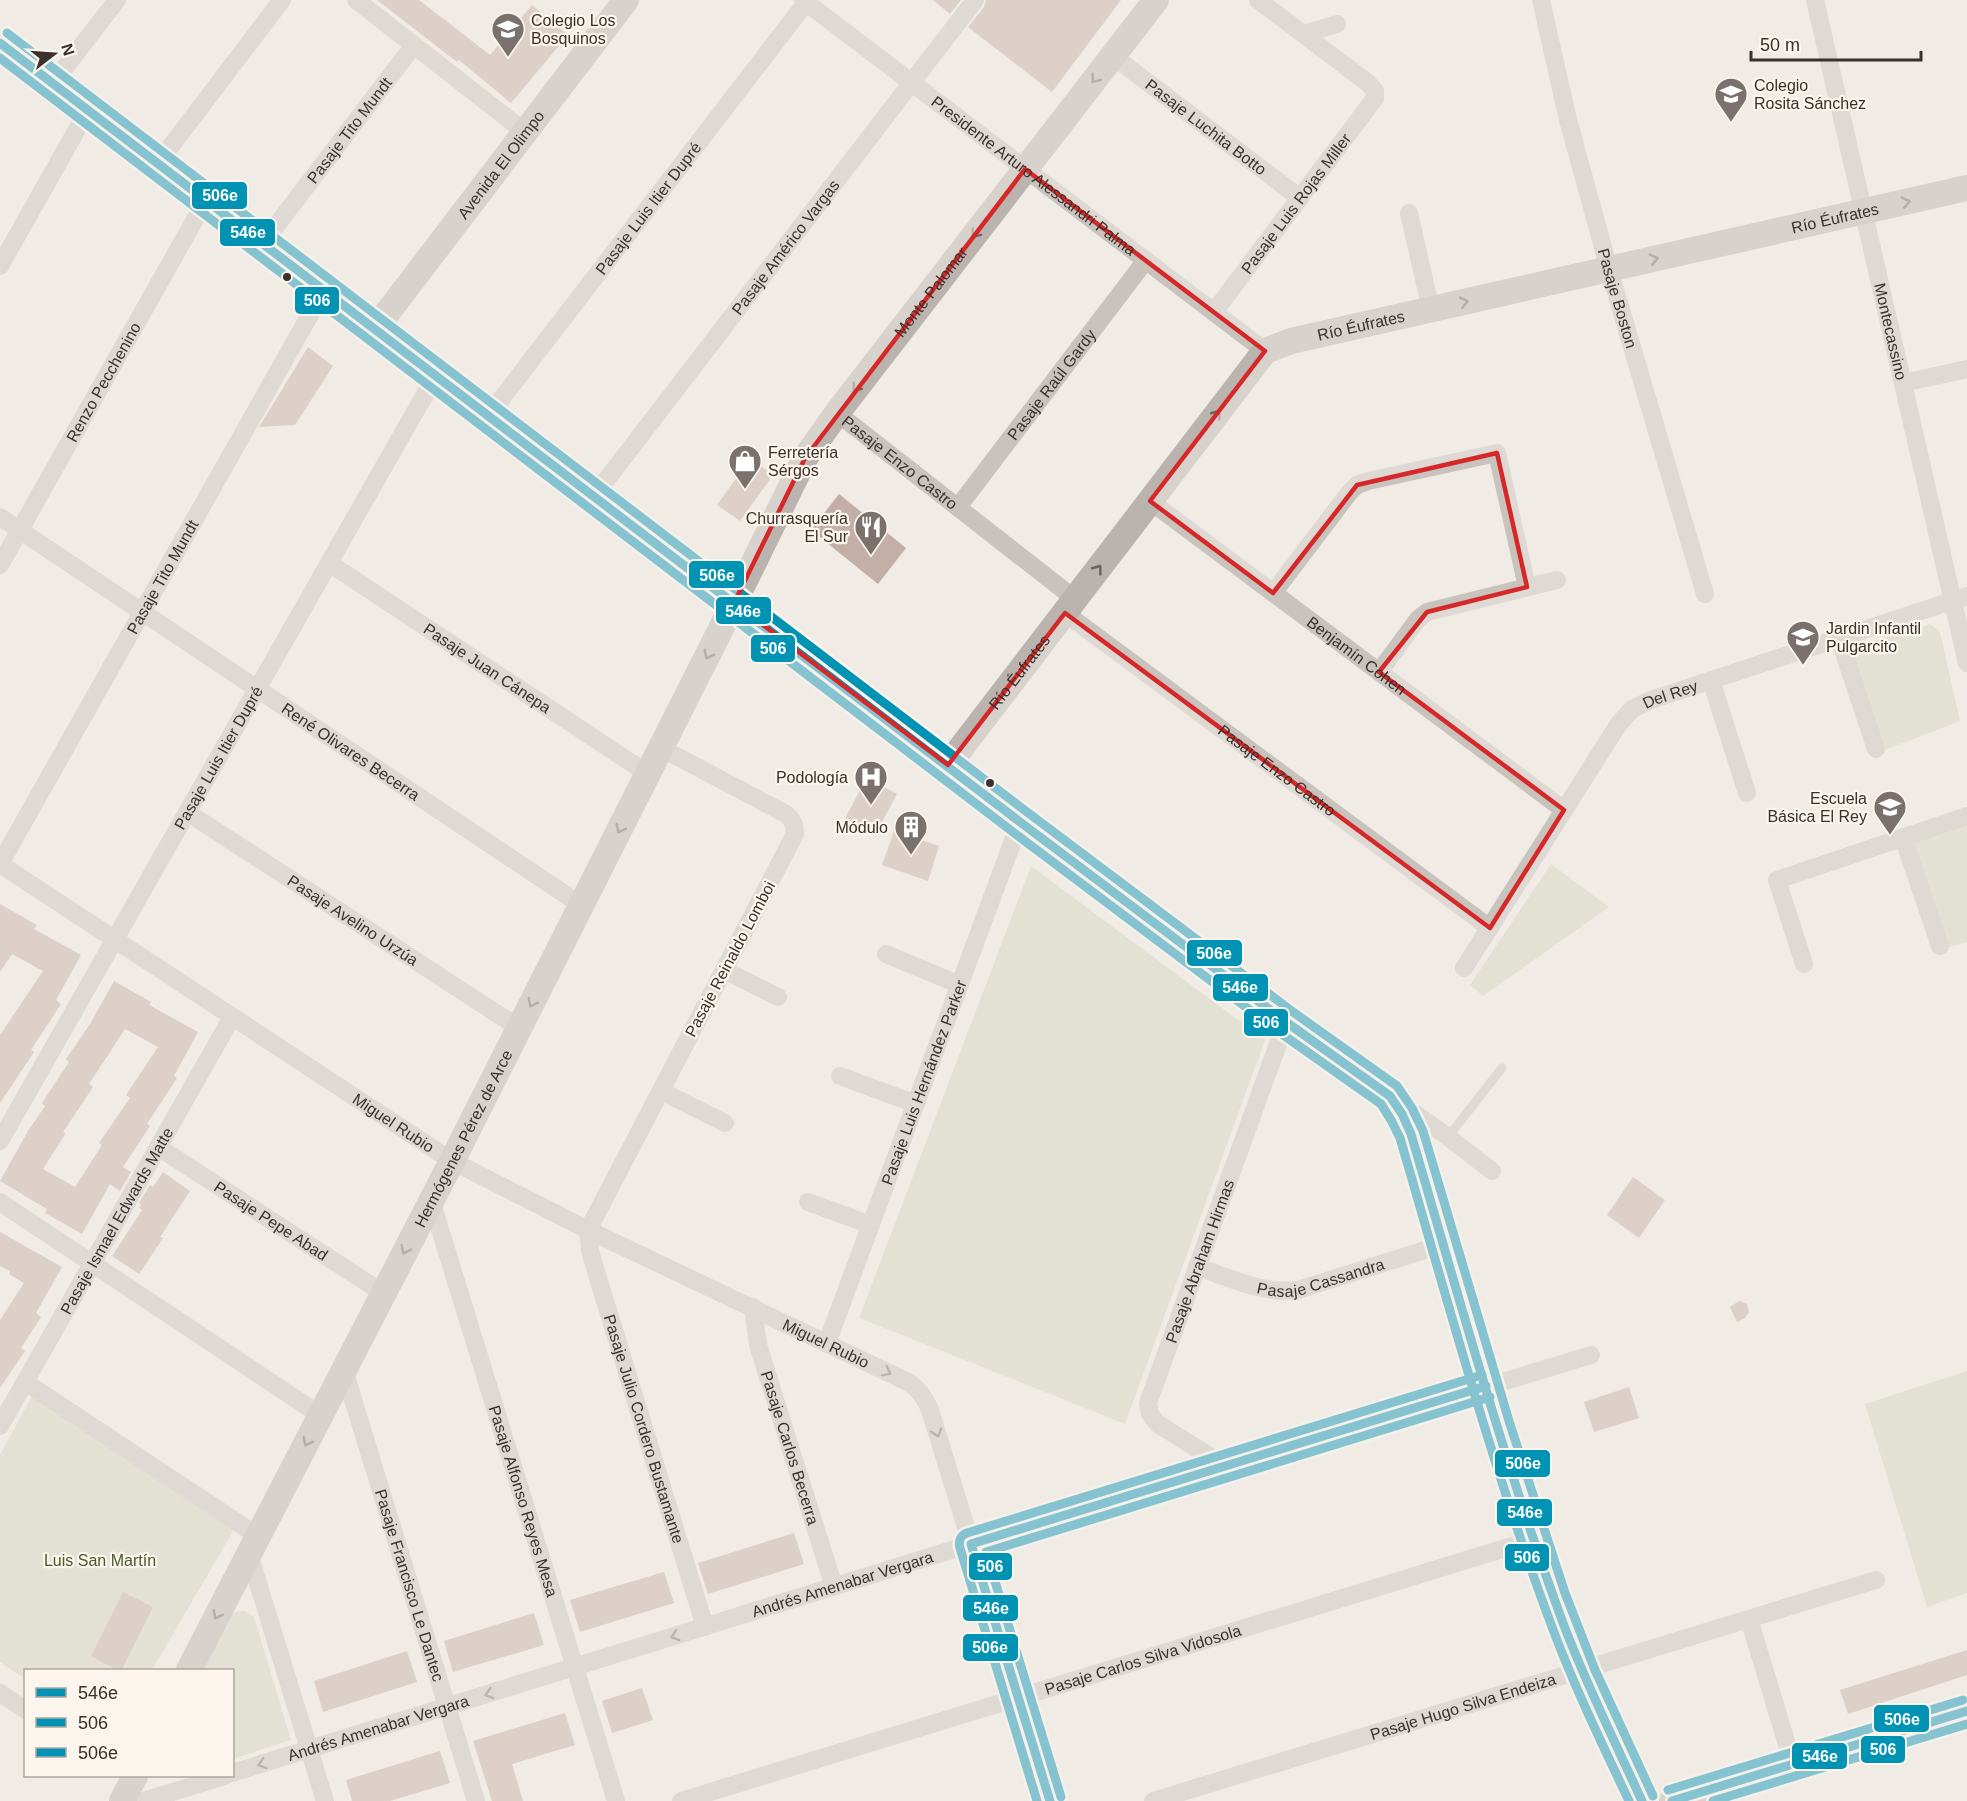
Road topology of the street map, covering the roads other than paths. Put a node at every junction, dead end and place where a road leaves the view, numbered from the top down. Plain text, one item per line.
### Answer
1 (117, 0) edge
2 (282, 0) edge
3 (356, 0) edge
4 (626, 0) edge
5 (975, 0) edge
6 (1156, 0) edge
7 (1258, 0) edge
8 (1541, 0) edge
9 (1815, 0) edge
10 (806, 1) edge
11 (1337, 24) dead end
12 (1304, 34) junction
13 (0, 43) edge
14 (414, 45) junction
15 (1113, 56) junction
16 (53, 83) junction
17 (912, 83) junction
18 (88, 110) junction
19 (525, 132) junction
20 (158, 163) junction
21 (1025, 169) junction
22 (1967, 188) edge
23 (1300, 198) junction
24 (206, 200) junction
25 (1863, 212) junction
26 (1409, 213) dead end
27 (263, 243) junction
28 (1146, 261) junction
29 (0, 266) edge
30 (1609, 269) junction
31 (324, 290) junction
32 (1431, 310) junction
33 (1214, 312) junction
34 (375, 329) junction
35 (1265, 351) junction
36 (1967, 369) edge
37 (436, 375) junction
38 (1903, 383) junction
39 (837, 413) junction
40 (489, 416) junction
41 (594, 496) junction
42 (1150, 501) junction
43 (958, 507) junction
44 (0, 517) edge
45 (20, 530) junction
46 (329, 563) junction
47 (0, 565) edge
48 (1557, 580) dead end
49 (1527, 587) junction
50 (1273, 593) junction
51 (1705, 594) dead end
52 (1960, 598) edge
53 (734, 603) junction
54 (1070, 606) junction
55 (143, 612) junction
56 (1839, 638) junction
57 (1967, 663) edge
58 (1380, 672) junction
59 (1711, 680) junction
60 (257, 689) junction
61 (661, 748) junction
62 (1876, 749) dead end
63 (948, 765) junction
64 (648, 774) junction
65 (1747, 793) dead end
66 (1564, 810) junction
67 (188, 812) junction
68 (1967, 816) edge
69 (1020, 822) junction
70 (1904, 837) junction
71 (0, 864) edge
72 (581, 905) junction
73 (1490, 928) junction
74 (115, 939) junction
75 (1940, 946) dead end
76 (886, 954) dead end
77 (1804, 964) dead end
78 (1464, 968) dead end
79 (724, 970) junction
80 (960, 985) junction
81 (778, 998) dead end
82 (232, 1017) junction
83 (1286, 1022) junction
84 (519, 1028) junction
85 (1502, 1068) dead end
86 (840, 1076) dead end
87 (661, 1091) junction
88 (1390, 1096) junction
89 (916, 1104) junction
90 (724, 1123) dead end
91 (1448, 1137) junction
92 (0, 1141) edge
93 (159, 1147) junction
94 (452, 1161) junction
95 (1492, 1171) dead end
96 (431, 1200) junction
97 (0, 1202) edge
98 (808, 1202) dead end
99 (871, 1225) junction
100 (588, 1230) junction
101 (1444, 1244) junction
102 (93, 1263) junction
103 (1197, 1267) junction
104 (383, 1293) junction
105 (753, 1307) junction
106 (827, 1343) junction
107 (1591, 1355) dead end
108 (344, 1370) junction
109 (25, 1382) junction
110 (1486, 1386) junction
111 (320, 1415) junction
112 (0, 1426) edge
113 (1226, 1466) junction
114 (1534, 1539) junction
115 (971, 1544) junction
116 (253, 1545) junction
117 (1876, 1580) dead end
118 (834, 1587) junction
119 (1749, 1619) junction
120 (705, 1627) junction
121 (575, 1667) junction
122 (190, 1669) edge
123 (1582, 1670) junction
124 (1019, 1697) junction
125 (2, 1698) edge
126 (447, 1707) junction
127 (24, 1709) edge
128 (1967, 1711) edge
129 (309, 1749) junction
130 (1793, 1764) junction
131 (234, 1772) edge
132 (223, 1777) edge
133 (131, 1787) edge
134 (173, 1797) edge
135 (325, 1801) edge
136 (476, 1801) edge
137 (616, 1801) edge
138 (681, 1801) edge
139 (1050, 1801) edge
140 (1153, 1801) edge
141 (1641, 1801) edge
142 (1672, 1801) edge

1 - 16 street
2 - 20 street
3 - 14 street
4 - 19 street, Avenida El Olimpo
5 - 17 street, Pasaje Américo Vargas
6 - 15 street, Monte Palomar
7 - 12 street
8 - 30 street, Pasaje Boston
9 - 25 street, Montecassino
10 - 17 street, Presidente Arturo Alessandri Palma
10 - 40 street, Pasaje Luis Itier Dupré
11 - 12 street
12 - 23 street, Pasaje Luis Rojas Miller
13 - 16 street
14 - 19 street
14 - 27 street, Pasaje Tito Mundt
15 -> 21 street, Monte Palomar
15 - 23 street, Pasaje Luchita Botto
16 - 18 street
17 - 21 street, Presidente Arturo Alessandri Palma
17 - 41 street, Pasaje Américo Vargas
18 - 20 street
18 - 29 street
19 - 34 street, Avenida El Olimpo
20 - 24 street
21 - 28 street, Presidente Arturo Alessandri Palma
21 -> 39 street, Monte Palomar
25 -> 22 street, Río Éufrates
23 - 33 street, Pasaje Luis Rojas Miller
24 - 27 street
24 - 45 street, Renzo Pecchenino
30 -> 25 street, Río Éufrates
25 - 38 street, Montecassino
26 - 32 street
27 - 31 street
28 - 33 street, Presidente Arturo Alessandri Palma
28 - 43 street, Pasaje Raúl Gardy
32 -> 30 street, Río Éufrates
30 - 51 street, Pasaje Boston
31 - 34 street
31 - 55 street, Pasaje Tito Mundt
32 - 35 street, Río Éufrates
33 - 35 street, Presidente Arturo Alessandri Palma
34 - 37 street
42 -> 35 street, Río Éufrates
36 - 38 street
37 - 40 street
37 - 46 street, Pasaje Luis Itier Dupré
38 - 52 street, Montecassino
39 - 43 street, Pasaje Enzo Castro
39 - 53 street, Monte Palomar
40 - 41 street
41 - 53 street
42 - 50 street, Benjamín Cohen
54 -> 42 street, Río Éufrates
43 - 54 street, Pasaje Enzo Castro
44 - 45 street, René Olivares Becerra
45 - 47 street, Renzo Pecchenino
45 - 55 street, René Olivares Becerra
46 - 60 street, Pasaje Luis Itier Dupré
46 - 64 street, Pasaje Juan Cánepa
48 - 49 street
49 - 50 street
49 - 58 street
50 - 58 street, Benjamín Cohen
52 - 56 street, Del Rey
52 - 57 street, Montecassino
53 -> 61 street, Hermógenes Pérez de Arce
53 - 63 street
54 - 63 street, Río Éufrates
54 - 73 street, Pasaje Enzo Castro
55 - 60 street, René Olivares Becerra
55 - 71 street, Pasaje Tito Mundt
56 - 59 street, Del Rey
56 - 62 street
58 - 66 street, Benjamín Cohen
59 - 65 street
59 - 66 street, Del Rey
60 - 67 street, Pasaje Luis Itier Dupré
60 - 72 street, René Olivares Becerra
61 - 64 street, Hermógenes Pérez de Arce
61 - 79 street, Pasaje Reinaldo Lomboi
63 - 69 street
64 -> 72 street, Hermógenes Pérez de Arce
66 - 73 street, Del Rey
67 - 74 street, Pasaje Luis Itier Dupré
67 - 84 street, Pasaje Avelino Urzúa
68 - 70 street
69 - 80 street, Pasaje Luis Hernández Parker
69 - 83 street
70 - 75 street
70 - 77 street
71 - 74 street, Miguel Rubio
72 -> 84 street, Hermógenes Pérez de Arce
73 - 78 street, Del Rey
74 - 82 street, Miguel Rubio
74 - 92 street, Pasaje Luis Itier Dupré
76 - 80 street
79 - 81 street
79 - 87 street, Pasaje Reinaldo Lomboi
80 - 89 street, Pasaje Luis Hernández Parker
82 - 93 street, Pasaje Ismael Edwards Matte
82 - 94 street, Miguel Rubio
83 - 88 street
83 - 103 street, Pasaje Abraham Hirmas
84 - 94 street, Hermógenes Pérez de Arce
85 - 91 lane
86 - 89 street
87 - 90 street
87 - 100 street, Pasaje Reinaldo Lomboi
88 - 91 street
88 - 101 street
89 - 99 street, Pasaje Luis Hernández Parker
91 - 95 street
93 - 102 street, Pasaje Ismael Edwards Matte
93 - 104 street, Pasaje Pepe Abad
94 - 96 street, Hermógenes Pérez de Arce
94 - 100 street, Miguel Rubio
96 -> 104 street, Hermógenes Pérez de Arce
96 - 121 street, Pasaje Alfonso Reyes Mesa
97 - 102 street
98 - 99 street
99 - 106 street, Pasaje Luis Hernández Parker
100 - 105 street, Miguel Rubio
100 - 120 street, Pasaje Julio Cordero Bustamante
101 - 103 street, Pasaje Cassandra
101 - 110 street
102 - 109 street, Pasaje Ismael Edwards Matte
102 - 111 street
103 - 113 street, Pasaje Abraham Hirmas
104 - 108 street, Hermógenes Pérez de Arce
105 - 106 street, Miguel Rubio
105 - 118 street, Pasaje Carlos Becerra
106 -> 115 street, Miguel Rubio
107 - 110 street, Andrés Amenabar Vergara
108 - 111 street, Hermógenes Pérez de Arce
108 - 126 street, Pasaje Francisco Le Dantec
109 - 112 street, Pasaje Ismael Edwards Matte
109 - 116 street
110 - 113 street, Andrés Amenabar Vergara
110 - 114 street
111 -> 116 street, Hermógenes Pérez de Arce
113 - 115 street, Andrés Amenabar Vergara
114 - 123 street
114 - 124 street, Pasaje Carlos Silva Vidosola
115 - 118 street, Andrés Amenabar Vergara
115 - 124 street
116 -> 122 street, Hermógenes Pérez de Arce
116 - 129 street
117 - 119 street, Pasaje Hugo Silva Endeiza
118 - 120 street, Andrés Amenabar Vergara
119 - 123 street, Pasaje Hugo Silva Endeiza
119 - 130 street
120 -> 121 street, Andrés Amenabar Vergara
121 -> 126 street, Andrés Amenabar Vergara
121 - 137 street, Pasaje Alfonso Reyes Mesa
123 - 140 street, Pasaje Hugo Silva Endeiza
123 - 141 street
124 - 138 street, Pasaje Carlos Silva Vidosola
124 - 139 street
125 - 127 street
126 - 129 street, Andrés Amenabar Vergara
126 - 136 street, Pasaje Francisco Le Dantec
128 - 130 street
129 -> 131 street, Andrés Amenabar Vergara
129 - 135 street
130 - 142 street
132 - 134 street
133 - 134 street

